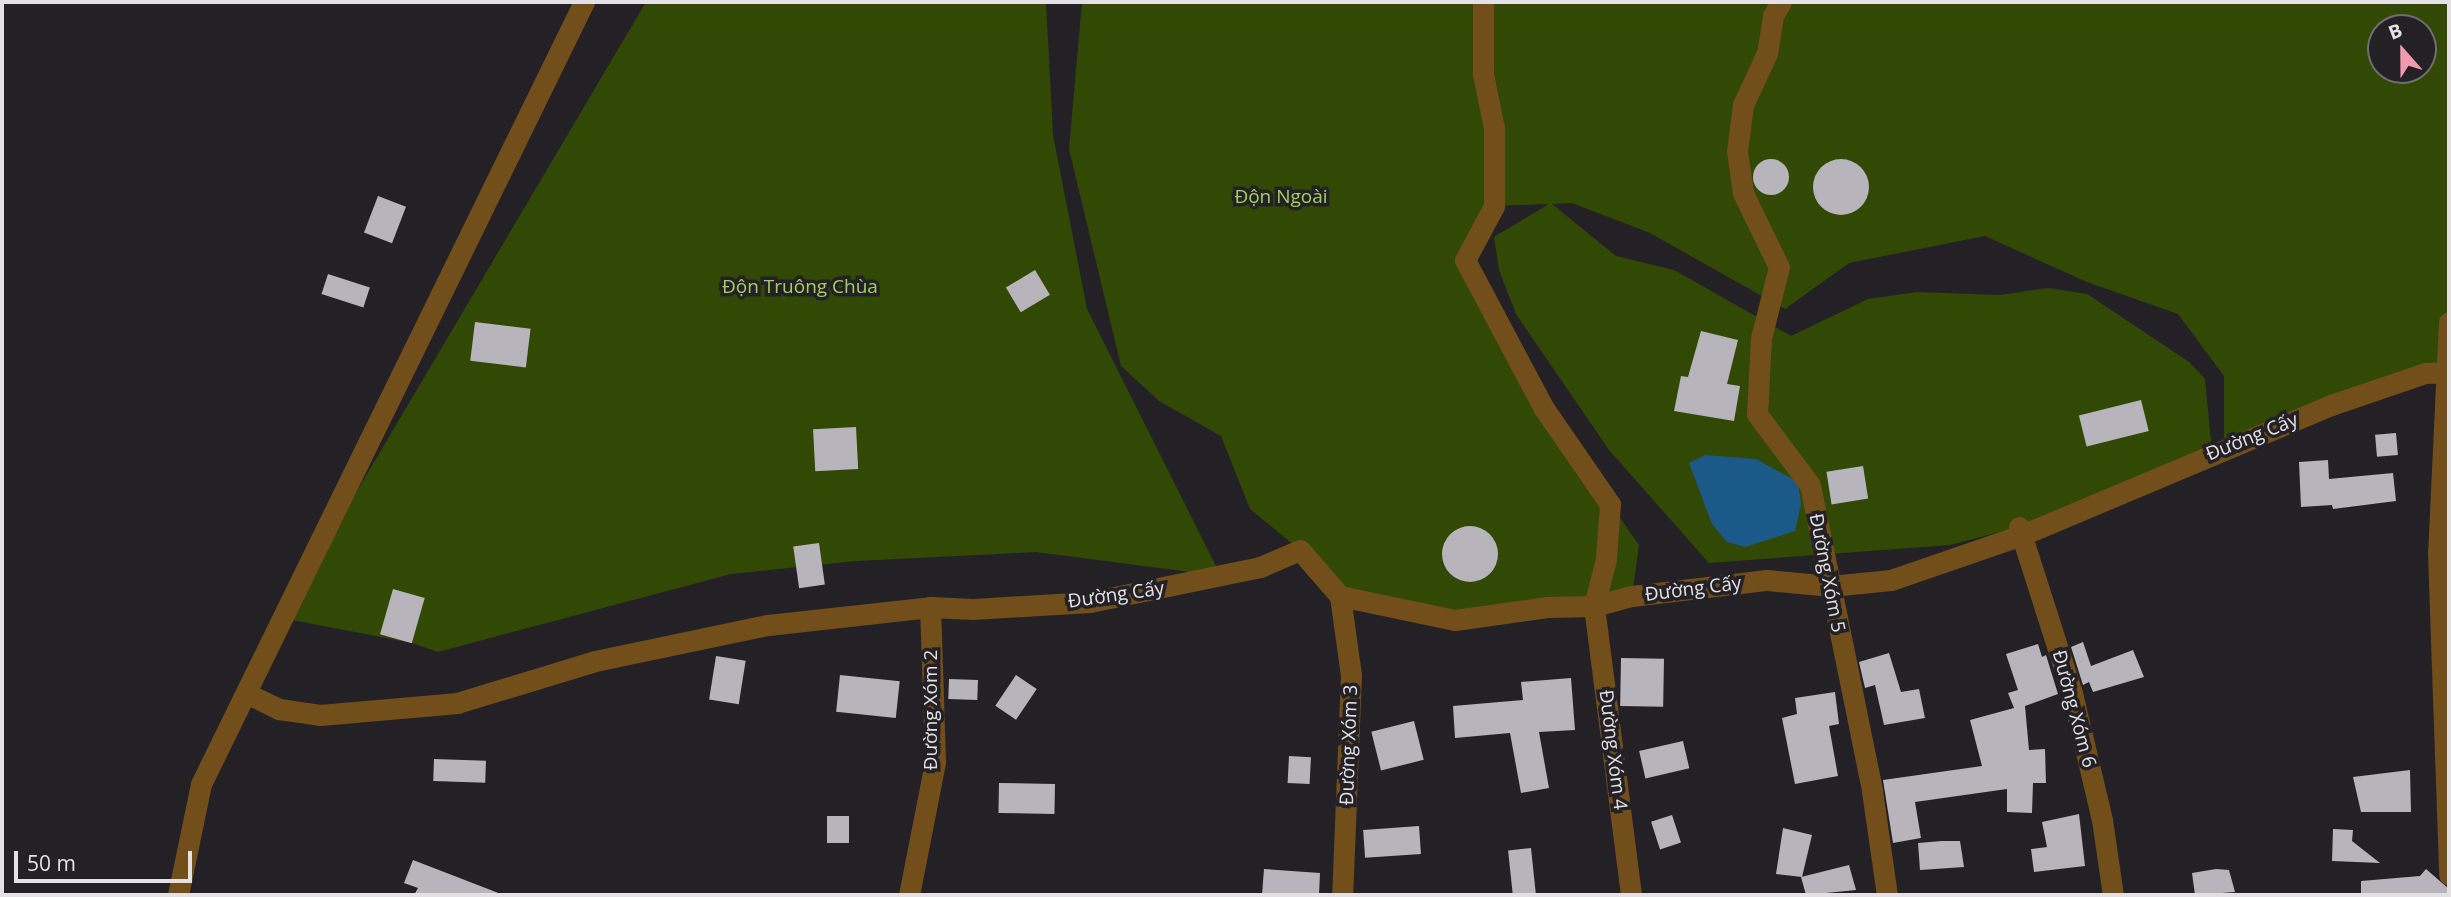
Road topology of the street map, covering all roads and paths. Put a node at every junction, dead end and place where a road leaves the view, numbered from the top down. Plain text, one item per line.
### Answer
1 (584, 2) edge
2 (1483, 2) edge
3 (1781, 2) edge
4 (2449, 321) edge
5 (2447, 372) edge
6 (2021, 531) junction
7 (1831, 586) junction
8 (1340, 596) junction
9 (1594, 606) junction
10 (930, 607) junction
11 (246, 693) junction
12 (2449, 875) edge
13 (178, 895) edge
14 (909, 895) edge
15 (1342, 895) edge
16 (1631, 895) edge
17 (1887, 895) edge
18 (2113, 895) edge

1 - 11 street
2 - 9 street
3 - 7 street, Đường Xóm 5
4 - 5 street
5 - 6 street, Đường Cấy
5 - 12 street
6 - 7 street, Đường Cấy
6 - 18 street, Đường Xóm 6
7 - 9 street, Đường Cấy
7 - 17 street, Đường Xóm 5
8 - 9 street, Đường Cấy
8 - 10 street, Đường Cấy
8 - 15 street, Đường Xóm 3
9 - 16 street, Đường Xóm 4
10 - 11 street
10 - 14 street, Đường Xóm 2
11 - 13 street

